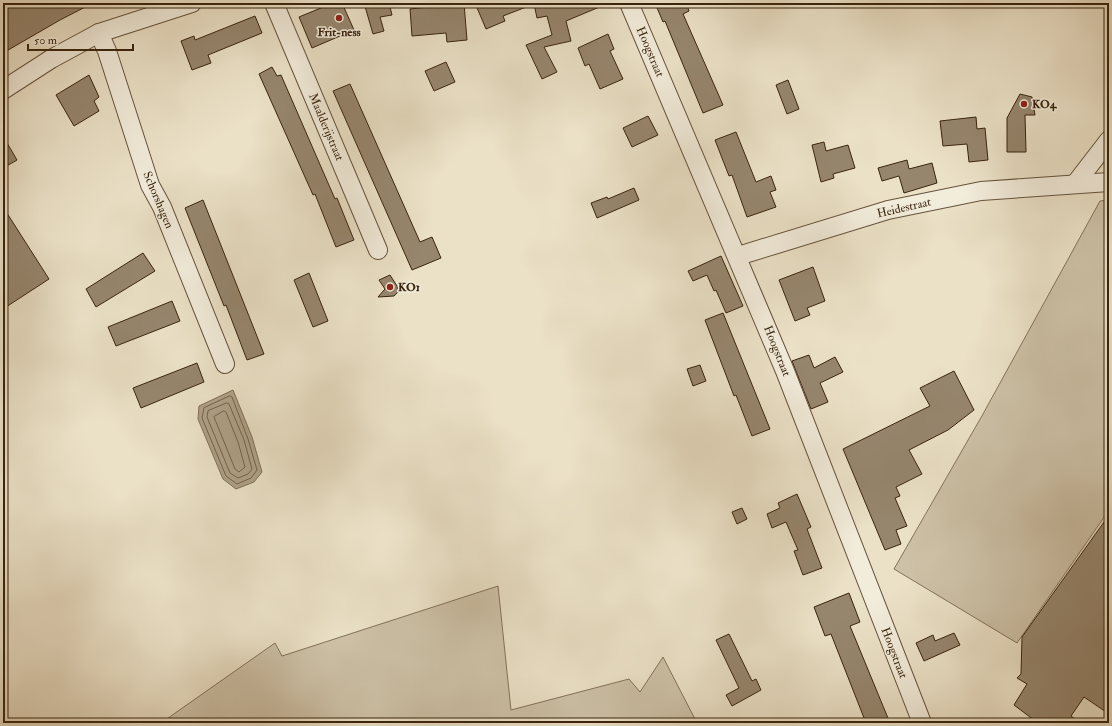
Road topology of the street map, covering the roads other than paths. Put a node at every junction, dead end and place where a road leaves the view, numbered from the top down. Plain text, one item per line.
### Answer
1 (192, 3) edge
2 (274, 3) edge
3 (629, 3) edge
4 (100, 33) junction
5 (3, 90) edge
6 (1109, 140) edge
7 (1109, 182) edge
8 (1075, 184) junction
9 (378, 250) dead end
10 (738, 256) junction
11 (224, 364) dead end
12 (922, 723) edge

1 - 4 street
2 - 9 street, Maalderijstraat
3 - 10 street, Hoogstraat
4 - 5 street
4 - 11 street, Schorshagen
6 - 8 street
7 - 8 street, Heidestraat
8 - 10 street, Heidestraat
10 - 12 street, Hoogstraat

